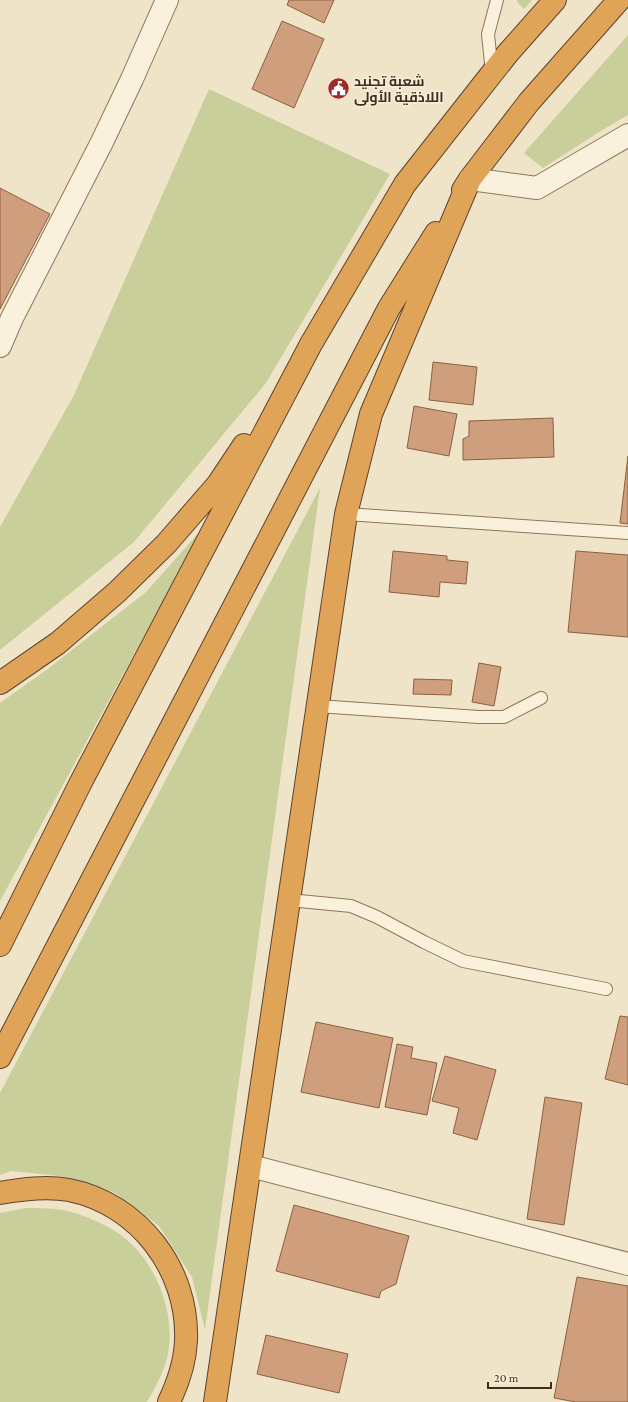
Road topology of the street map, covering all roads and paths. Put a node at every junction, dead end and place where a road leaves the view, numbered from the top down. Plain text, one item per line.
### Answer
1 (167, 0) edge
2 (497, 0) edge
3 (555, 0) edge
4 (619, 0) edge
5 (492, 74) junction
6 (628, 135) edge
7 (470, 179) junction
8 (311, 344) junction
9 (0, 346) edge
10 (346, 514) junction
11 (628, 533) edge
12 (0, 683) edge
13 (541, 698) dead end
14 (317, 706) junction
15 (289, 900) junction
16 (0, 945) edge
17 (606, 989) dead end
18 (0, 1057) edge
19 (251, 1166) junction
20 (0, 1193) edge
21 (628, 1264) edge
22 (169, 1402) edge
23 (215, 1402) edge

1 - 9 street
2 - 5 lane
3 - 5 highway
4 - 7 highway
5 - 8 highway
6 - 7 street
7 - 10 highway
7 - 18 highway
8 - 12 highway
8 - 16 highway
10 - 11 lane
10 - 14 highway
13 - 14 lane
14 - 15 highway
15 - 17 lane
15 - 19 highway
19 - 21 street
19 - 23 highway
20 - 22 highway

